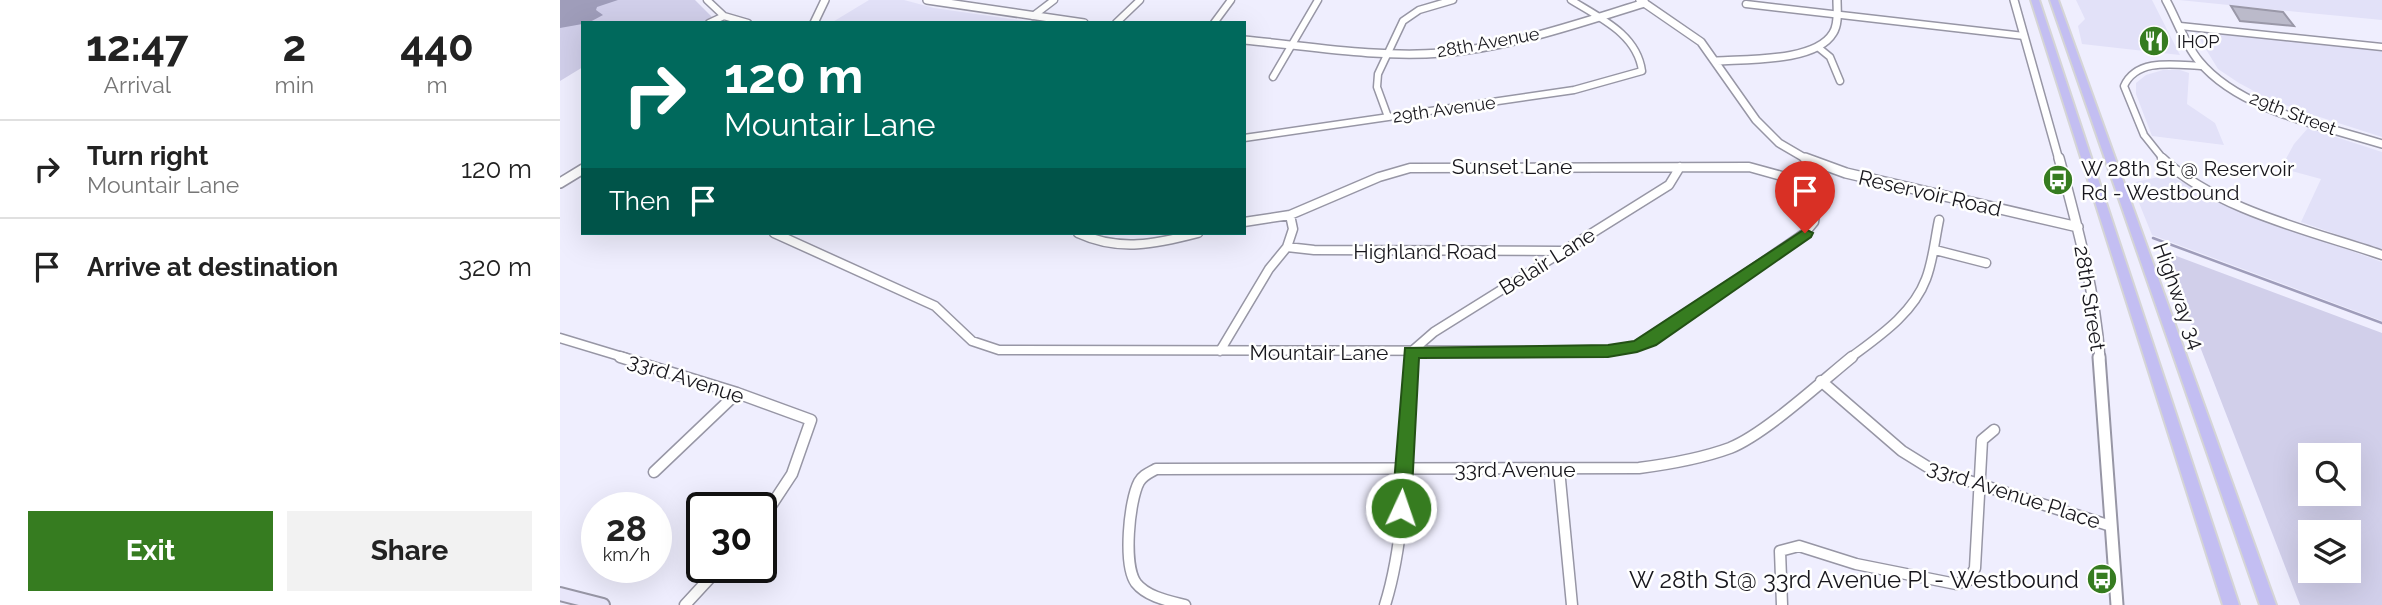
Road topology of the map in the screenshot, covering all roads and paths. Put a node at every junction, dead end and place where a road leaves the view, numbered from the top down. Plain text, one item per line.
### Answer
1 (708, 0) edge
2 (825, 0) edge
3 (927, 0) edge
4 (976, 0) edge
5 (1054, 0) edge
6 (1140, 0) edge
7 (1231, 0) edge
8 (1318, 0) edge
9 (1453, 0) edge
10 (1571, 0) edge
11 (1837, 0) edge
12 (2014, 0) edge
13 (2035, 0) edge
14 (2054, 0) edge
15 (2166, 0) edge
16 (1643, 1) edge
17 (1745, 2) edge
18 (967, 7) junction
19 (1736, 7) dead end
20 (1837, 14) junction
21 (724, 16) junction
22 (1033, 16) junction
23 (1597, 17) junction
24 (713, 21) edge
25 (741, 21) edge
26 (815, 21) edge
27 (1069, 21) edge
28 (1118, 21) edge
29 (1215, 21) edge
30 (2180, 26) junction
31 (2024, 36) junction
32 (1246, 40) edge
33 (1292, 44) junction
34 (2382, 47) edge
35 (1819, 48) junction
36 (1388, 52) junction
37 (1717, 61) junction
38 (2203, 66) junction
39 (1273, 77) dead end
40 (1840, 81) dead end
41 (1388, 117) junction
42 (1246, 138) edge
43 (2382, 144) edge
44 (1810, 161) junction
45 (1680, 167) junction
46 (581, 170) edge
47 (1789, 178) junction
48 (560, 183) edge
49 (1290, 215) junction
50 (1939, 220) dead end
51 (1246, 222) edge
52 (2078, 227) junction
53 (778, 235) edge
54 (1082, 235) edge
55 (1191, 235) edge
56 (1287, 247) junction
57 (1935, 250) junction
58 (1562, 251) junction
59 (2382, 255) edge
60 (1986, 263) dead end
61 (560, 338) edge
62 (1220, 351) junction
63 (1411, 352) junction
64 (1821, 381) junction
65 (737, 393) junction
66 (1994, 430) dead end
67 (1404, 468) junction
68 (1559, 469) junction
69 (654, 472) dead end
70 (1979, 487) junction
71 (777, 496) edge
72 (2111, 526) junction
73 (705, 583) edge
74 (560, 594) edge
75 (603, 605) edge
76 (685, 605) edge
77 (1185, 605) edge
78 (1385, 605) edge
79 (1572, 605) edge
80 (1782, 605) edge
81 (2117, 605) edge
82 (2231, 605) edge
83 (2268, 605) edge

1 - 21 street
2 - 26 street
3 - 18 street
4 - 18 street
5 - 22 street
6 - 28 street
7 - 29 street
8 - 33 street
9 - 36 street
10 - 23 street
11 - 20 street
12 - 31 street, 28th Street
13 - 82 highway
14 - 83 highway, Highway 34
15 - 30 street, 29th Street
16 - 23 street, 28th Avenue
16 - 37 street, Reservoir Road
17 - 19 street
17 - 20 street
18 - 22 street
20 - 31 street
20 - 35 street
21 - 24 street
21 - 25 street
22 - 27 street
23 - 36 street, 28th Avenue
23 - 41 street, 29th Avenue
30 - 34 street
30 - 38 street, 29th Street
31 - 52 street, 28th Street
32 - 33 street, 28th Avenue
33 - 36 street, 28th Avenue
33 - 39 street
35 - 37 street
35 - 40 street
36 - 41 street
37 - 44 street, Reservoir Road
38 - 43 street, 29th Street
38 - 59 street
41 - 42 street, 29th Avenue
44 - 47 street
44 - 52 street, Reservoir Road
45 - 47 street, Sunset Lane
45 - 49 street, Sunset Lane
45 - 58 street, Belair Lane
46 - 48 street
47 - 63 street, Mountair Lane
49 - 51 street, Sunset Lane
49 - 56 street
50 - 57 street, 33rd Avenue
52 - 72 street, 28th Street
53 - 62 street, Mountair Lane
54 - 55 street
56 - 58 street, Highland Road
56 - 62 street
57 - 60 street
57 - 64 street, 33rd Avenue
58 - 63 street, Belair Lane
61 - 65 street, 33rd Avenue
62 - 63 street, Mountair Lane
63 - 67 street
64 - 68 street, 33rd Avenue
64 - 70 street, 33rd Avenue Place
65 - 69 street
65 - 71 street, 33rd Avenue
66 - 70 street
67 - 68 street, 33rd Avenue
67 - 77 street, 33rd Avenue
67 - 78 street
68 - 79 street
70 - 72 street, 33rd Avenue Place
70 - 80 street
72 - 81 street, 28th Street
73 - 76 street
74 - 75 main road

